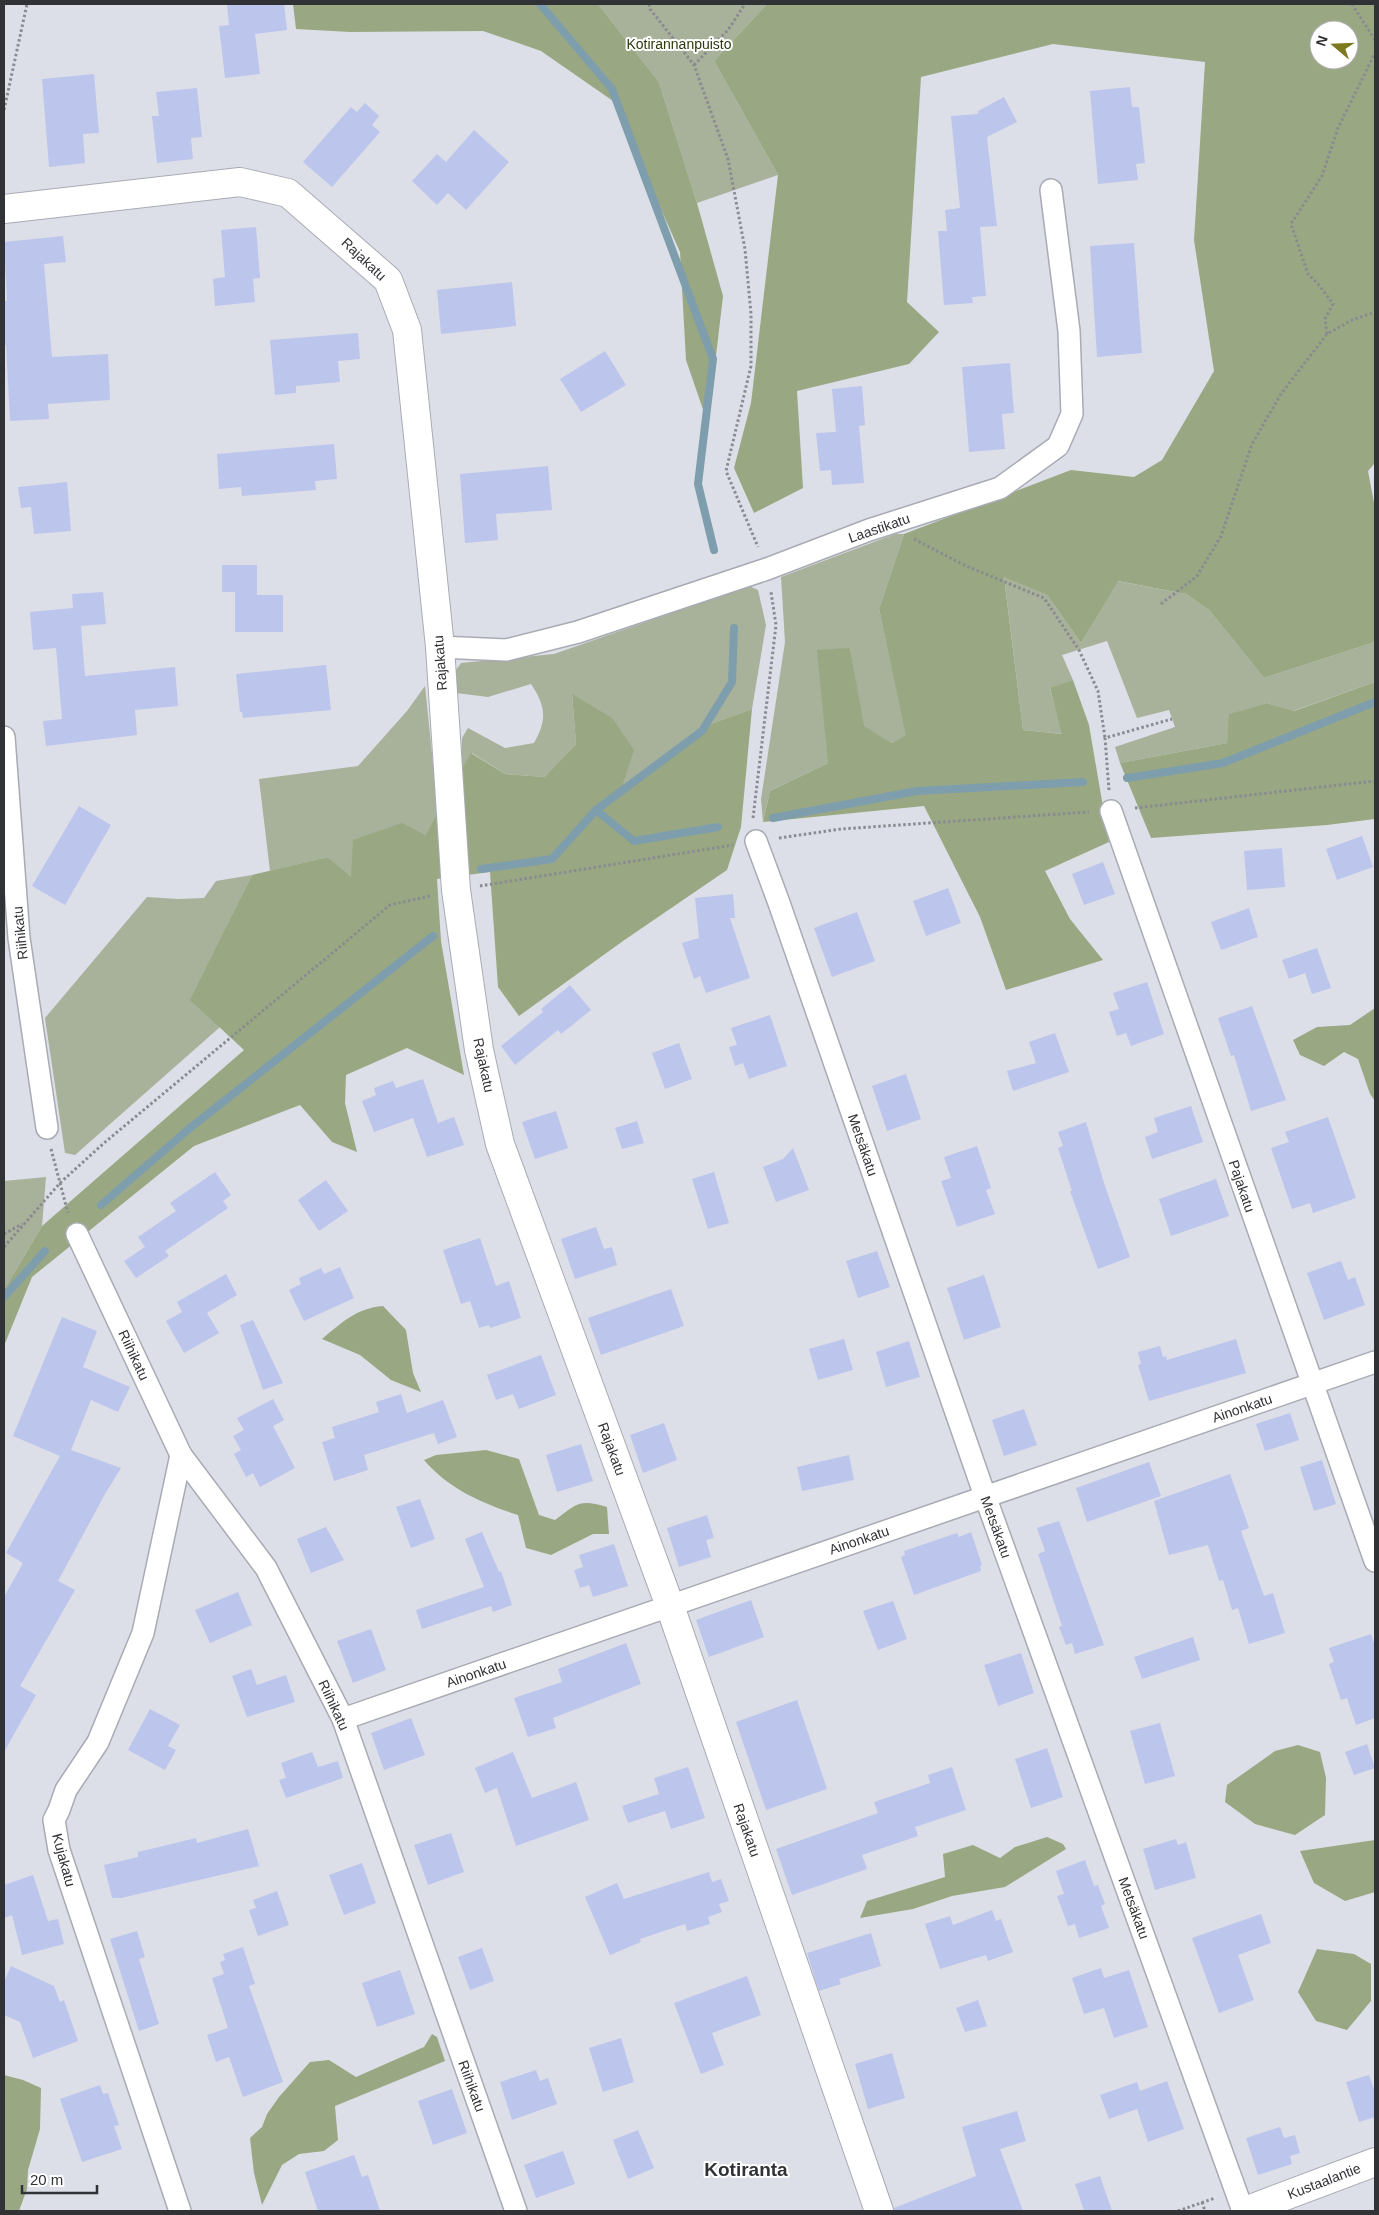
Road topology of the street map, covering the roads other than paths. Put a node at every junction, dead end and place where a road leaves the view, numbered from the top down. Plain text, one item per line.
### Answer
1 (1051, 190) dead end
2 (4, 209) edge
3 (440, 646) junction
4 (4, 737) edge
5 (1110, 811) road end
6 (756, 841) road end
7 (12, 938) edge
8 (47, 1128) road end
9 (77, 1234) road end
10 (1375, 1362) edge
11 (1311, 1384) junction
12 (181, 1455) junction
13 (985, 1496) junction
14 (1375, 1561) edge
15 (670, 1606) junction
16 (343, 1719) junction
17 (1375, 2162) edge
18 (180, 2211) edge
19 (516, 2211) edge
20 (879, 2211) edge
21 (1244, 2211) edge

1 - 3 street, Laastikatu
2 - 3 street, Rajakatu
3 - 15 street, Rajakatu
4 - 7 street, Riihikatu
5 - 11 street, Pajakatu
6 - 13 street, Metsäkatu
7 - 8 street, Riihikatu
9 - 12 street, Riihikatu
10 - 11 street, Ainonkatu
11 - 13 street, Ainonkatu
11 - 14 street, Pajakatu
12 - 16 street, Riihikatu
12 - 18 street, Kujakatu
13 - 15 street, Ainonkatu
13 - 21 street, Metsäkatu
15 - 16 street, Ainonkatu
15 - 20 street, Rajakatu
16 - 19 street, Riihikatu
17 - 21 street, Kustaalantie

